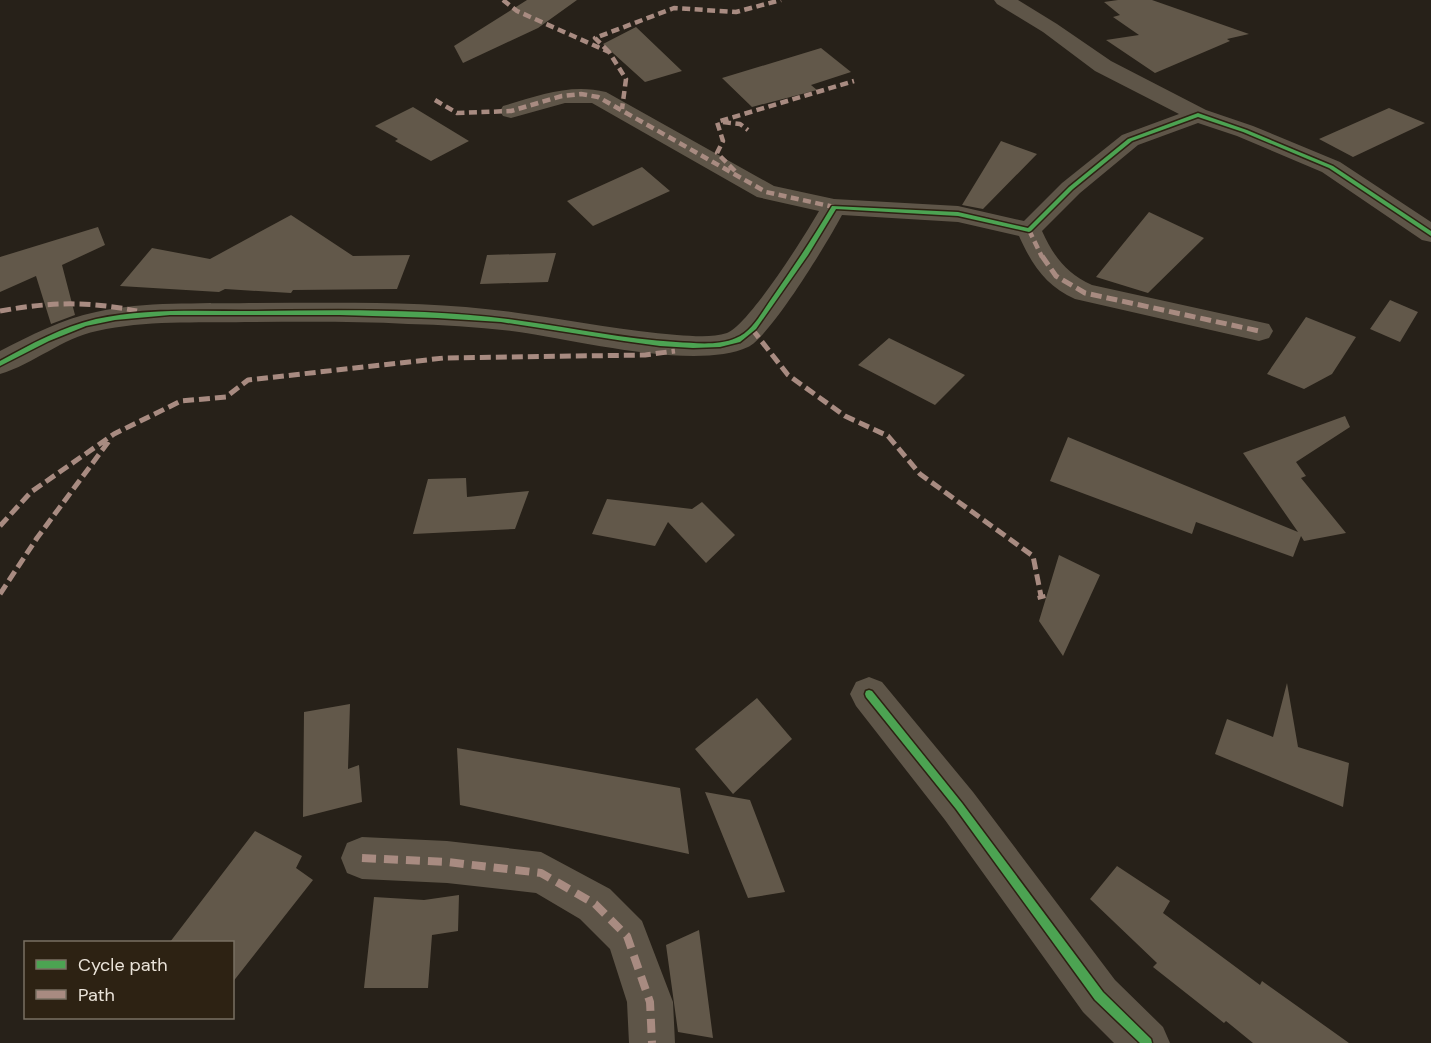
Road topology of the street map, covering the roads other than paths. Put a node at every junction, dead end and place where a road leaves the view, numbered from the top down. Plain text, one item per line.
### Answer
1 (1004, 0) edge
2 (511, 111) dead end
3 (1198, 115) junction
4 (834, 207) junction
5 (1029, 230) junction
6 (1431, 234) edge
7 (1258, 331) dead end
8 (0, 364) edge
9 (869, 694) dead end
10 (362, 858) dead end
11 (652, 1043) edge
12 (1147, 1043) edge

1 - 3 street
2 - 4 street
3 - 5 street
3 - 6 street
4 - 5 street
4 - 8 street
5 - 7 street
9 - 12 street
10 - 11 street

